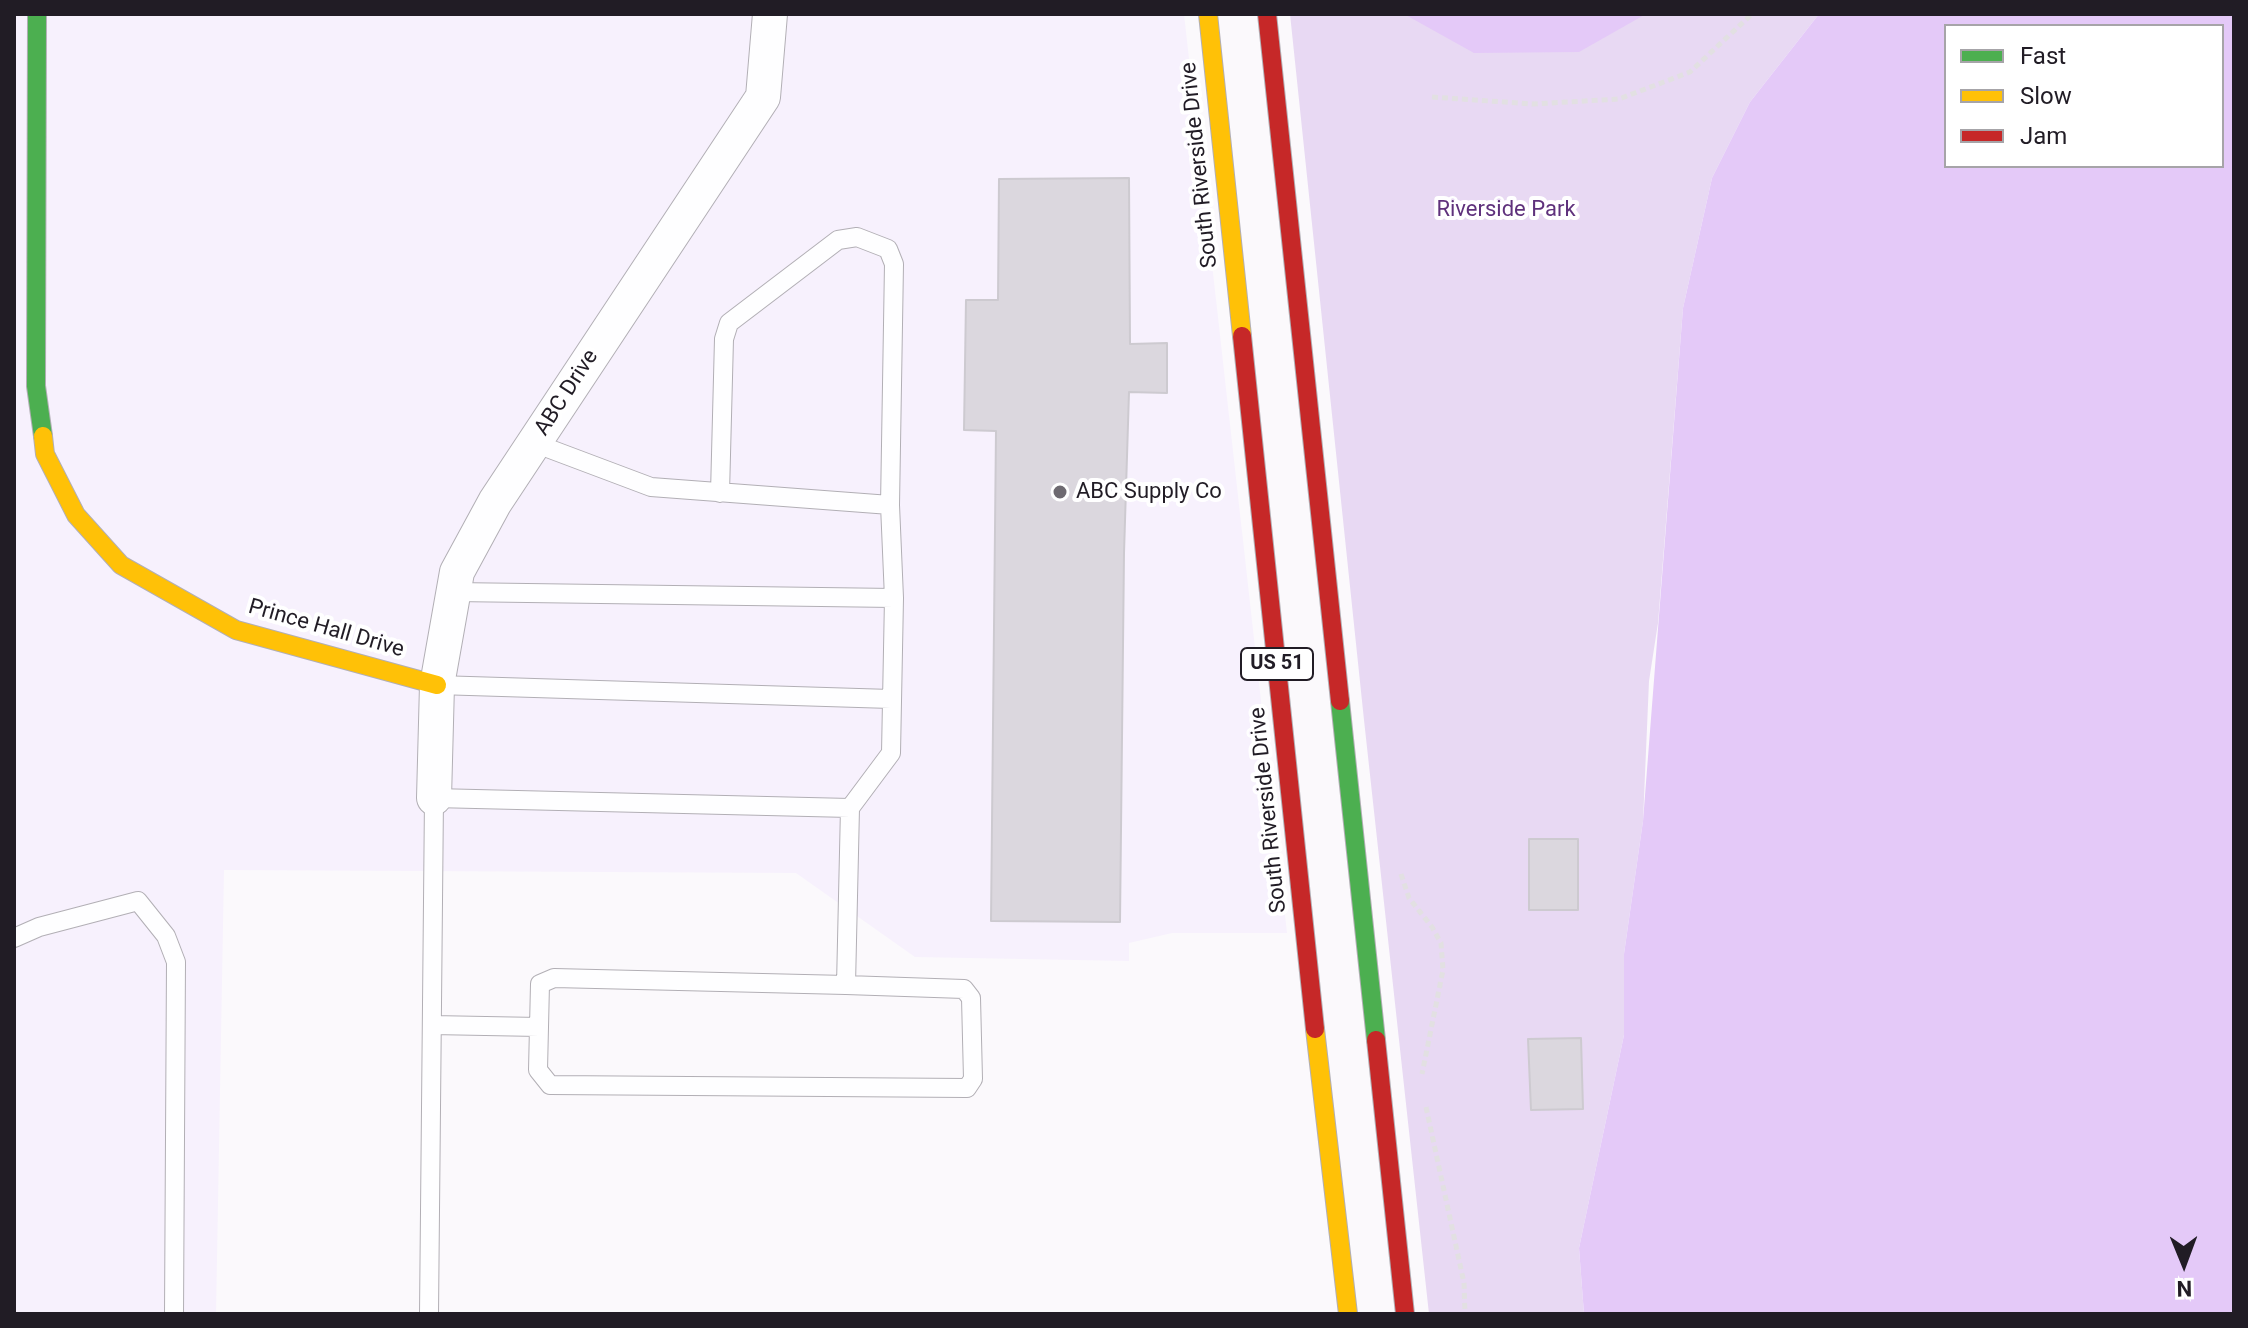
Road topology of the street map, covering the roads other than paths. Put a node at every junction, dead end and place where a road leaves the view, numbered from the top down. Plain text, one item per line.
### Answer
1 (37, 14) edge
2 (770, 14) edge
3 (1208, 14) edge
4 (1267, 14) edge
5 (534, 443) junction
6 (720, 493) junction
7 (890, 505) junction
8 (454, 592) junction
9 (894, 598) junction
10 (437, 685) junction
11 (891, 699) junction
12 (434, 798) junction
13 (850, 808) junction
14 (14, 938) edge
15 (846, 985) junction
16 (432, 1025) junction
17 (539, 1027) junction
18 (174, 1314) edge
19 (429, 1314) edge
20 (1348, 1314) edge
21 (1405, 1314) edge

1 - 10 main road, Prince Hall Drive
2 - 5 street, ABC Drive
3 - 20 main road, South Riverside Drive / US 51
4 - 21 main road, US 51
5 - 6 lane
5 - 8 street, ABC Drive
6 - 7 lane
6 - 7 lane
7 - 9 lane
8 - 9 lane
8 - 10 street, ABC Drive
9 - 11 lane
10 - 11 lane
10 - 12 street, ABC Drive
11 - 13 lane
12 - 13 lane
12 - 16 lane
13 - 15 lane
14 - 18 lane
15 - 17 lane
15 - 17 lane
16 - 17 lane
16 - 19 lane

